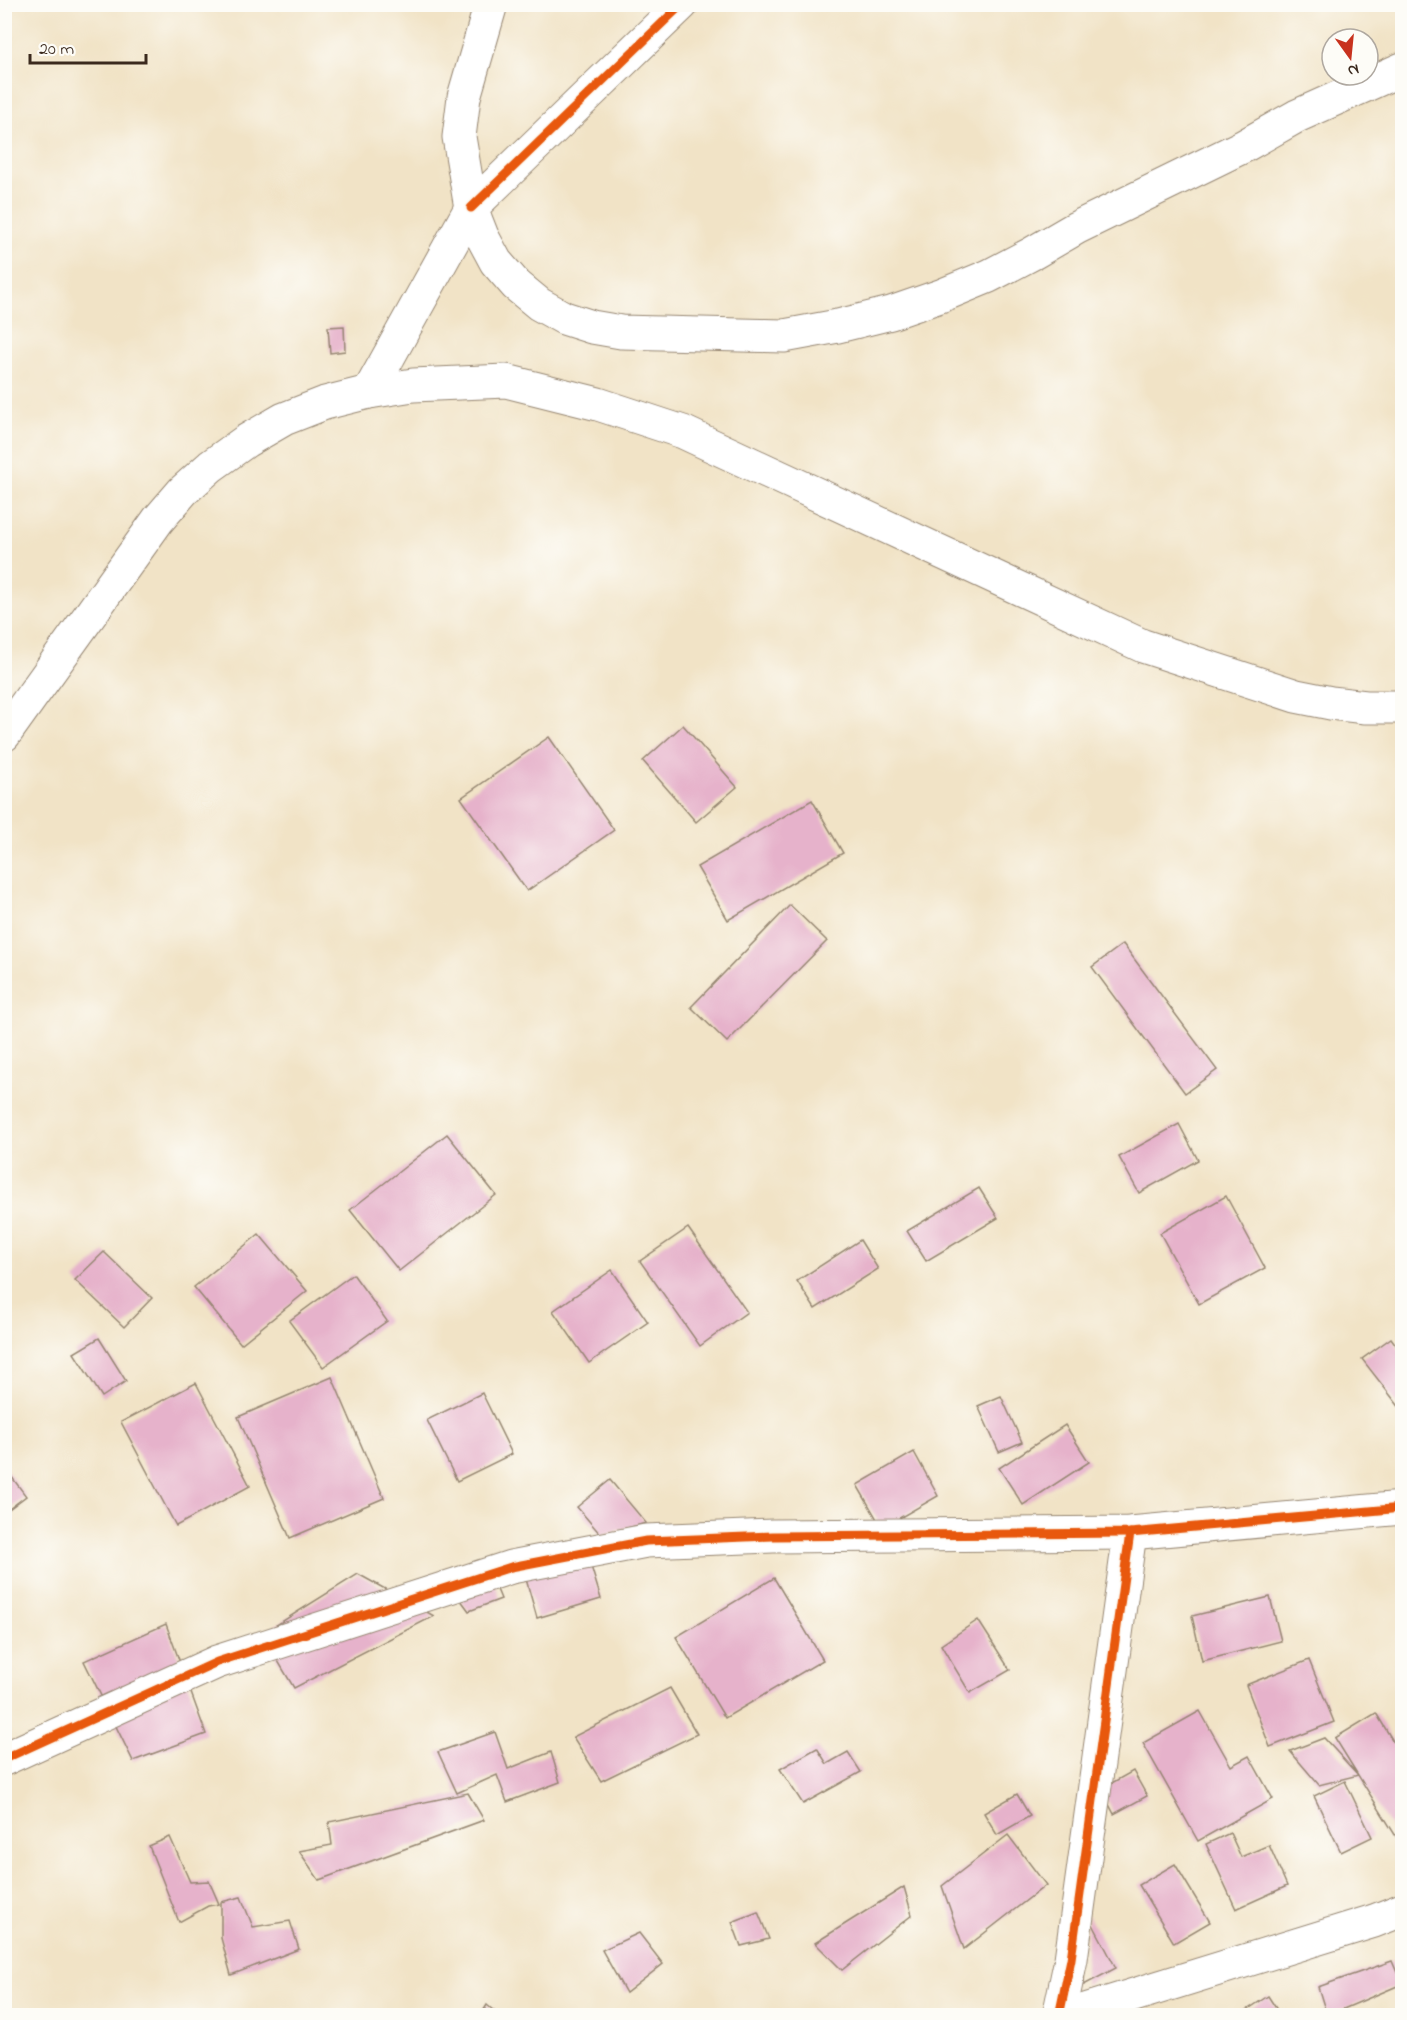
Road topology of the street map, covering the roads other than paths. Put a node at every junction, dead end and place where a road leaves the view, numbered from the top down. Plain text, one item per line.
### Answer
1 (491, 4) edge
2 (682, 4) edge
3 (1402, 69) edge
4 (471, 208) junction
5 (369, 392) junction
6 (1402, 707) edge
7 (4, 735) edge
8 (1402, 1508) edge
9 (1130, 1533) junction
10 (4, 1759) edge
11 (1402, 1910) edge
12 (1059, 2016) edge
13 (1066, 2016) edge

1 - 4 street
2 - 4 street
3 - 4 street
4 - 5 street
5 - 6 street
5 - 7 street
8 - 9 street
9 - 10 street
9 - 12 street
11 - 13 street

